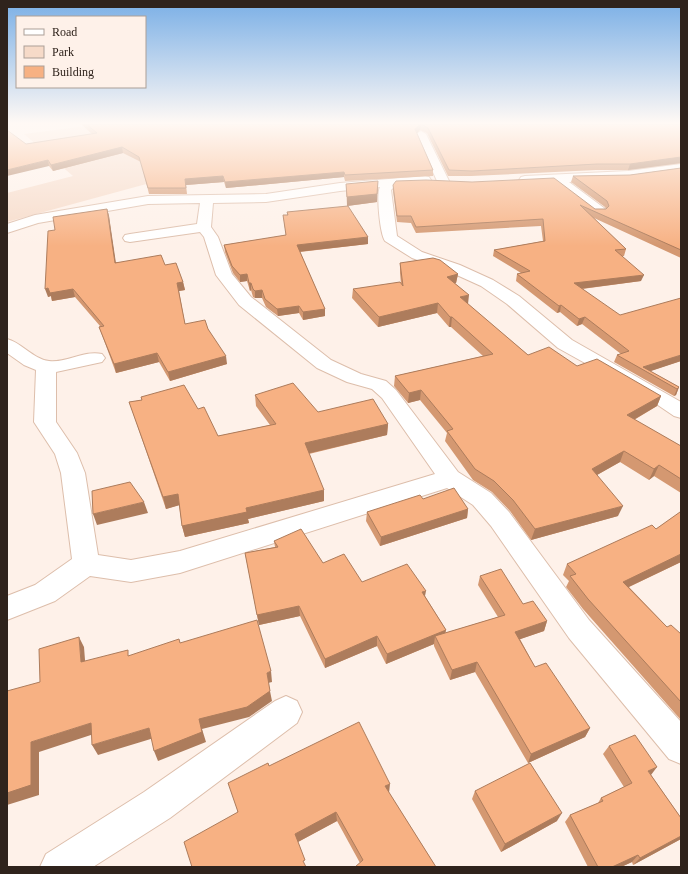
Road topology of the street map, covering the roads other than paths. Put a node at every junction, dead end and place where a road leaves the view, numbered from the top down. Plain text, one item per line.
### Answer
1 (435, 165) edge
2 (680, 169) edge
3 (559, 178) junction
4 (514, 180) edge
5 (443, 181) junction
6 (457, 182) edge
7 (391, 183) junction
8 (206, 199) junction
9 (599, 211) edge
10 (204, 227) junction
11 (7, 229) edge
12 (130, 238) dead end
13 (7, 345) edge
14 (95, 358) dead end
15 (46, 366) junction
16 (681, 411) edge
17 (450, 478) junction
18 (86, 564) junction
19 (7, 608) edge
20 (286, 712) dead end
21 (681, 747) edge
22 (59, 867) edge

1 - 5 street
2 - 3 street
3 - 4 street
3 - 9 street
5 - 6 street
5 - 7 street
7 - 8 street
7 - 16 street
8 - 10 street
8 - 11 street
10 - 12 street
10 - 17 street
13 - 15 street
14 - 15 street
15 - 18 street
17 - 18 street
17 - 21 street
18 - 19 street
20 - 22 street

